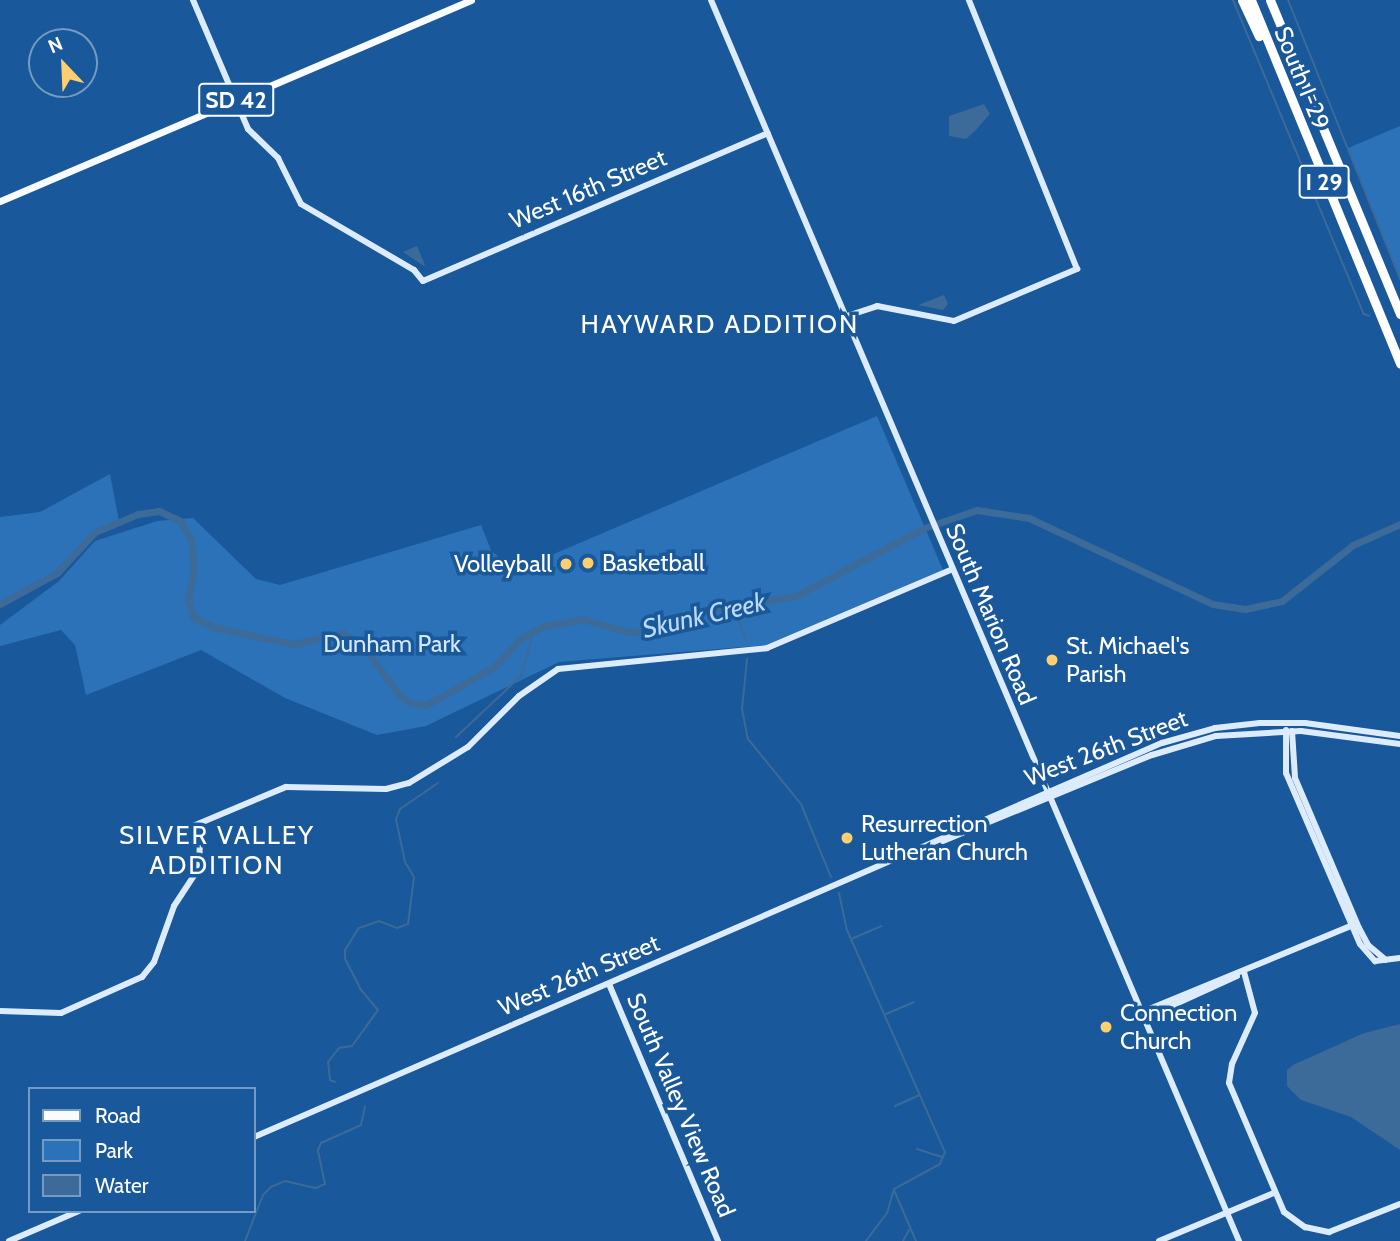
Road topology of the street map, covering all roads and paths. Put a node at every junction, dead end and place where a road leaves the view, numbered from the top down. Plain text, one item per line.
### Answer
1 (193, 0) edge
2 (471, 0) edge
3 (711, 0) edge
4 (970, 0) edge
5 (1242, 0) edge
6 (1251, 0) edge
7 (1270, 0) edge
8 (1277, 0) edge
9 (1308, 96) junction
10 (1288, 97) junction
11 (236, 100) junction
12 (768, 133) junction
13 (0, 201) edge
14 (1400, 314) edge
15 (845, 317) junction
16 (1400, 363) edge
17 (951, 570) junction
18 (1291, 722) junction
19 (1224, 727) junction
20 (1288, 731) junction
21 (1400, 736) edge
22 (1162, 743) junction
23 (1400, 744) edge
24 (1165, 751) junction
25 (1105, 775) junction
26 (1048, 795) junction
27 (1356, 925) junction
28 (1400, 958) edge
29 (1244, 972) junction
30 (609, 984) junction
31 (0, 1011) edge
32 (1143, 1015) junction
33 (256, 1136) edge
34 (1274, 1193) junction
35 (1400, 1204) edge
36 (1227, 1212) junction
37 (74, 1213) edge
38 (9, 1241) edge
39 (718, 1241) edge
40 (1159, 1241) edge
41 (1239, 1241) edge

1 - 11 street
2 - 11 main road, SD 42
3 - 12 street, South Marion Road
4 - 15 street
5 - 10 highway
6 - 10 highway, South I-29 / I 29
7 - 9 highway, South I-29 / I 29
8 - 9 highway
9 - 14 highway, South I-29 / I 29
10 - 16 highway, South I-29 / I 29
11 - 12 street, West 16th Street
11 - 13 main road, SD 42
12 - 15 street, South Marion Road
15 - 17 street, South Marion Road
17 - 26 street, South Marion Road
17 - 31 street
18 - 19 street, West 26th Street
18 - 20 street
18 - 21 street, West 26th Street
19 - 22 street, West 26th Street
19 - 24 street
20 - 23 street, West 26th Street
20 - 24 street, West 26th Street
20 - 27 street
22 - 25 street
22 - 26 street, West 26th Street
24 - 25 street, West 26th Street
25 - 26 street, West 26th Street
26 - 30 street, West 26th Street
26 - 32 street, South Marion Road
27 - 28 street
27 - 29 street
29 - 32 street
29 - 34 street
30 - 33 street, West 26th Street
30 - 39 street, South Valley View Road
32 - 36 street, South Marion Road
34 - 35 street
34 - 36 street
36 - 40 street
36 - 41 street, South Marion Road
37 - 38 street

